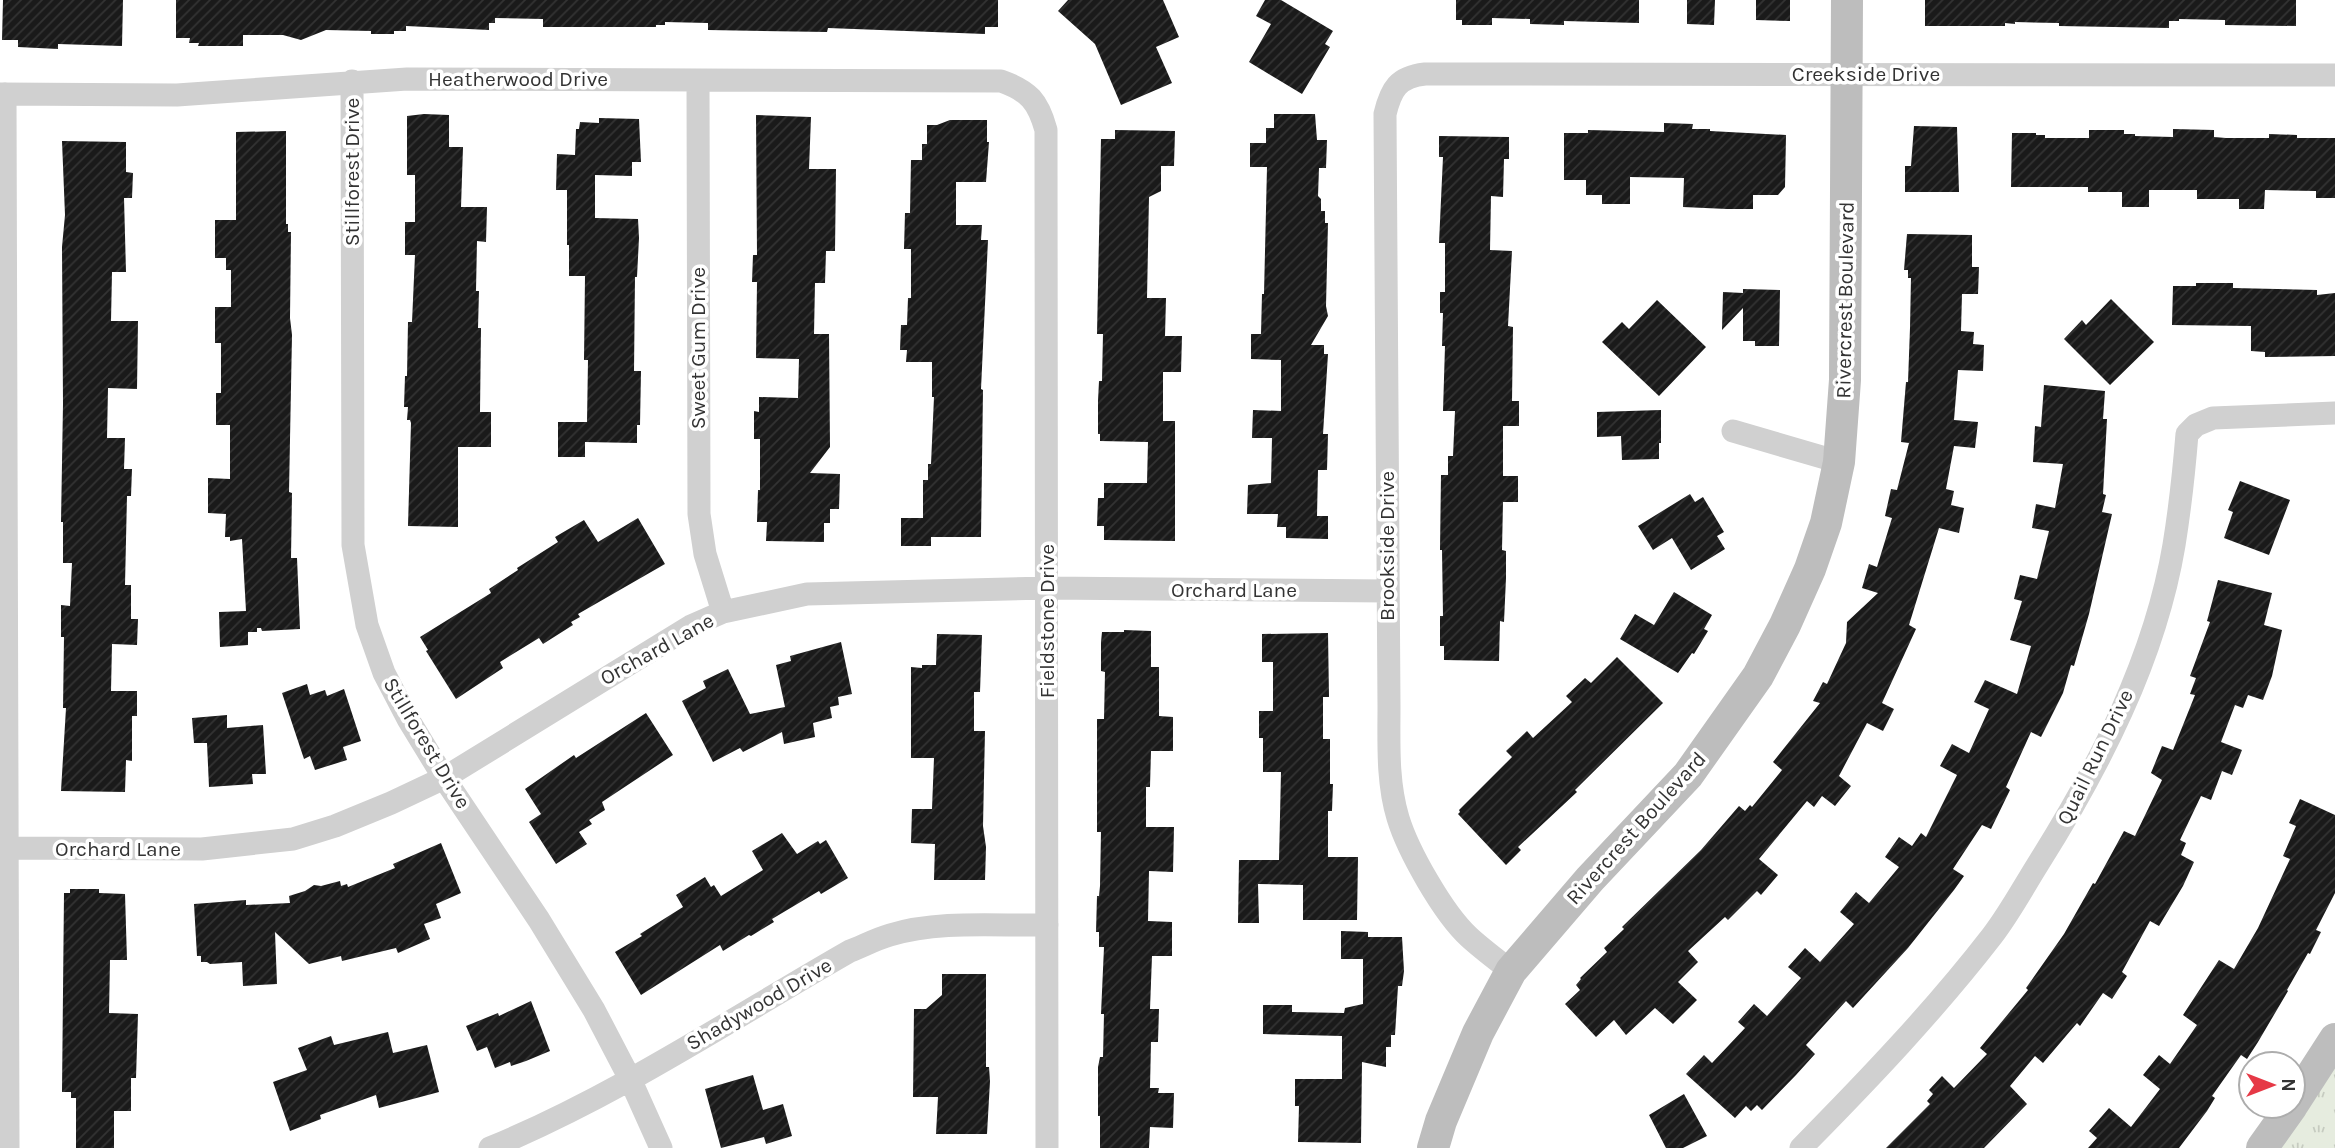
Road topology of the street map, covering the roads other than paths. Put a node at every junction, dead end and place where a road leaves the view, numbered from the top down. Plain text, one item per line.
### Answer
1 (1847, 0) edge
2 (1847, 74) junction
3 (2335, 75) edge
4 (698, 80) junction
5 (352, 81) junction
6 (1398, 83) joint
7 (3, 94) edge
8 (1032, 98) joint
9 (2335, 413) edge
10 (1733, 431) dead end
11 (1839, 461) junction
12 (1046, 588) junction
13 (1387, 591) junction
14 (723, 612) junction
15 (444, 778) junction
16 (7, 848) junction
17 (1047, 925) junction
18 (1511, 971) junction
19 (2335, 1039) edge
20 (630, 1079) junction
21 (2307, 1082) edge
22 (2282, 1120) edge
23 (8, 1148) edge
24 (490, 1148) edge
25 (661, 1148) edge
26 (1047, 1148) edge
27 (1433, 1148) edge
28 (1801, 1148) edge
29 (2262, 1148) edge

1 - 2 street, Rivercrest Boulevard
2 - 3 street, Creekside Drive
2 - 6 street, Creekside Drive
2 - 11 street, Rivercrest Boulevard
4 - 5 street, Heatherwood Drive
4 - 8 street, Heatherwood Drive
4 - 14 street, Sweet Gum Drive
5 - 7 street, Heatherwood Drive
5 - 15 street, Stillforest Drive
6 - 13 street, Brookside Drive
7 - 16 street
8 - 12 street, Fieldstone Drive
9 - 28 street, Quail Run Drive
10 - 11 street
11 - 18 street, Rivercrest Boulevard
12 - 13 street, Orchard Lane
12 - 14 street, Orchard Lane
12 - 17 street, Fieldstone Drive
13 - 18 street, Brookside Drive
14 - 15 street, Orchard Lane
15 - 16 street, Orchard Lane
15 - 20 street, Stillforest Drive
16 - 23 street
17 - 20 street, Shadywood Drive
17 - 26 street, Fieldstone Drive
18 - 27 street, Rivercrest Boulevard
19 - 21 street
20 - 24 street, Shadywood Drive
20 - 25 street, Stillforest Drive
22 - 29 street

